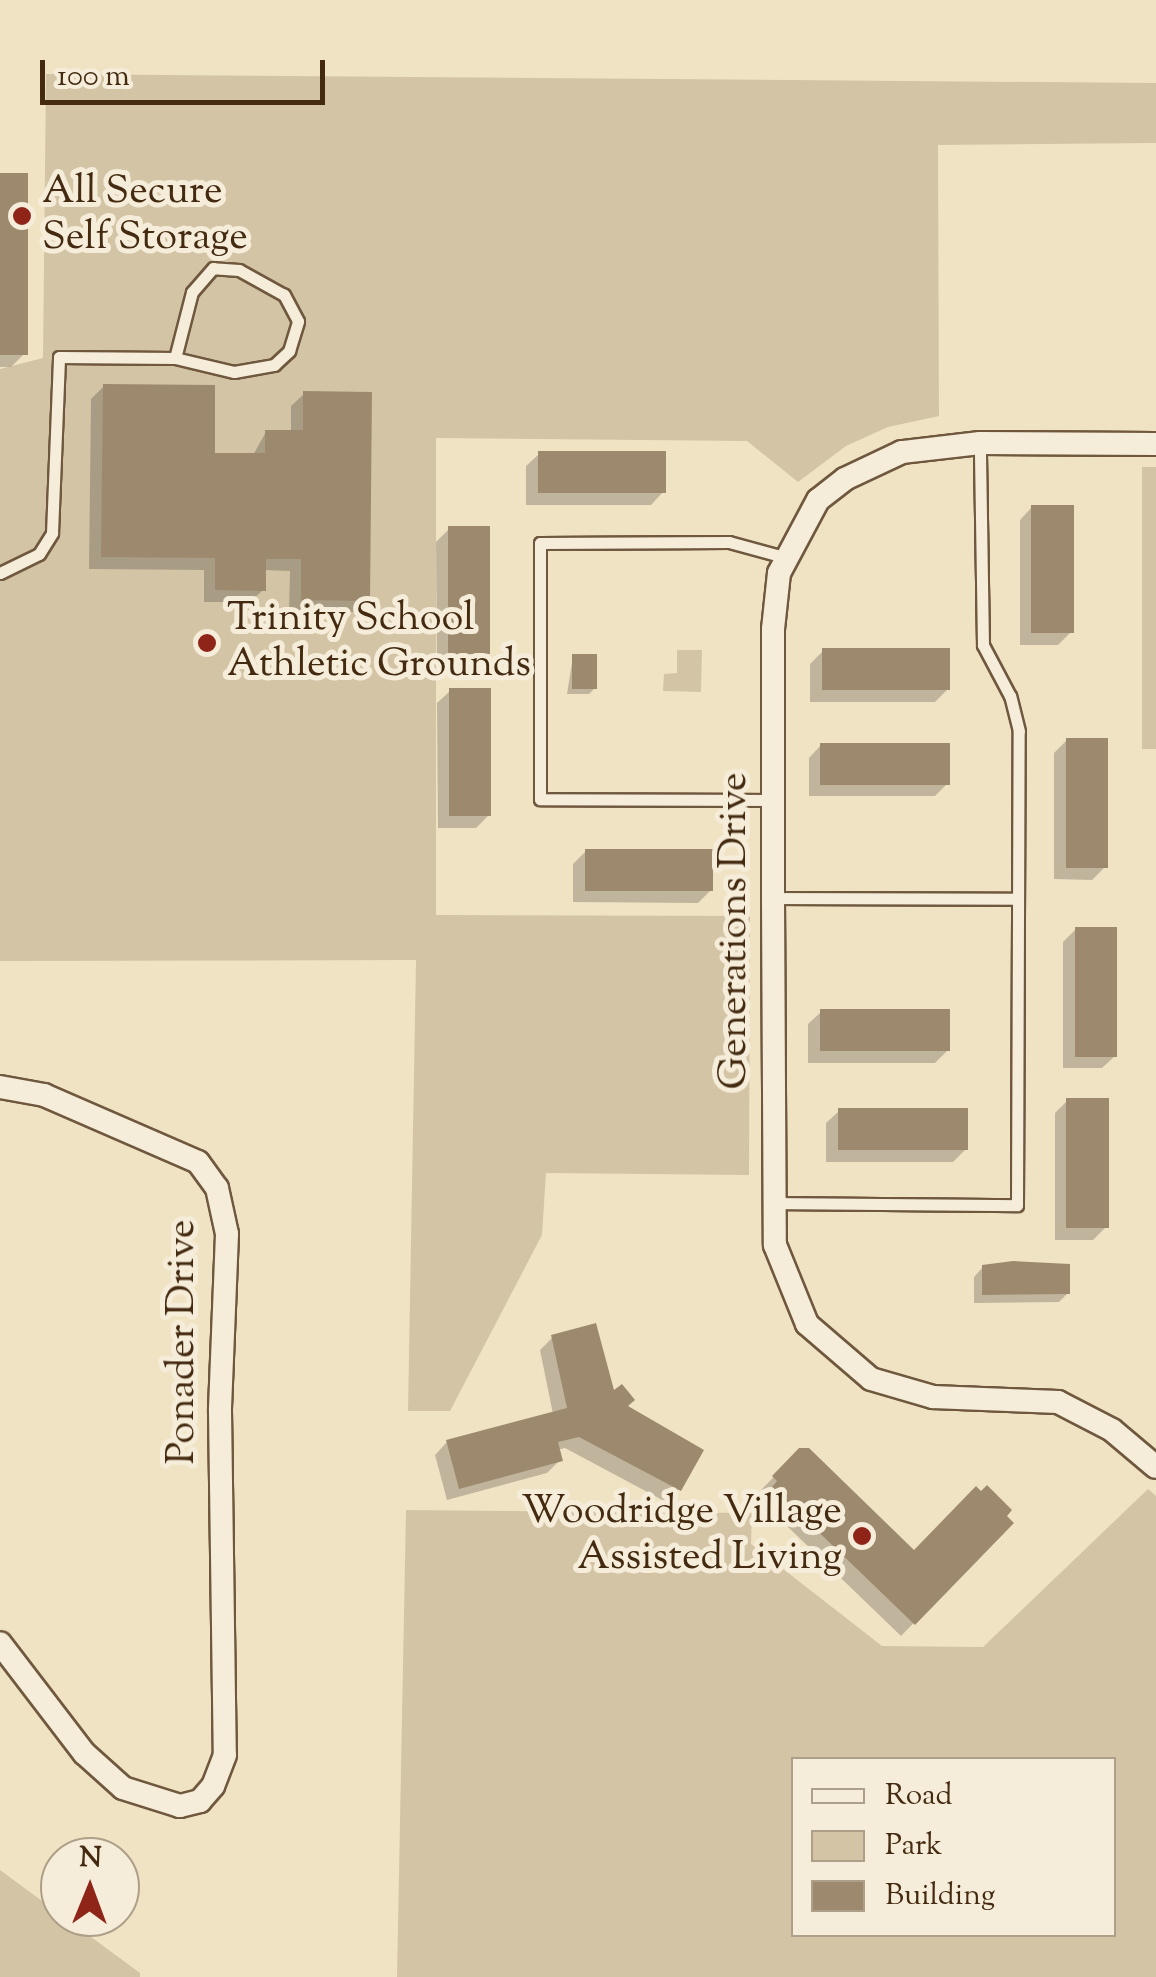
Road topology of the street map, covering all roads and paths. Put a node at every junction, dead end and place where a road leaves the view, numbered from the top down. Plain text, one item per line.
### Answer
1 (174, 358) junction
2 (980, 443) junction
3 (1156, 444) edge
4 (784, 557) junction
5 (0, 573) edge
6 (774, 800) junction
7 (773, 898) junction
8 (1018, 899) junction
9 (0, 1087) edge
10 (774, 1203) junction
11 (1156, 1467) edge
12 (0, 1643) edge

1 - 1 lane
1 - 5 lane
2 - 3 street, Generations Drive
2 - 4 street, Generations Drive
2 - 8 lane
4 - 6 street, Generations Drive
4 - 6 lane
6 - 7 street, Generations Drive
7 - 8 lane
7 - 10 street, Generations Drive
8 - 10 lane
9 - 12 street, Ponader Drive
10 - 11 street, Generations Drive

